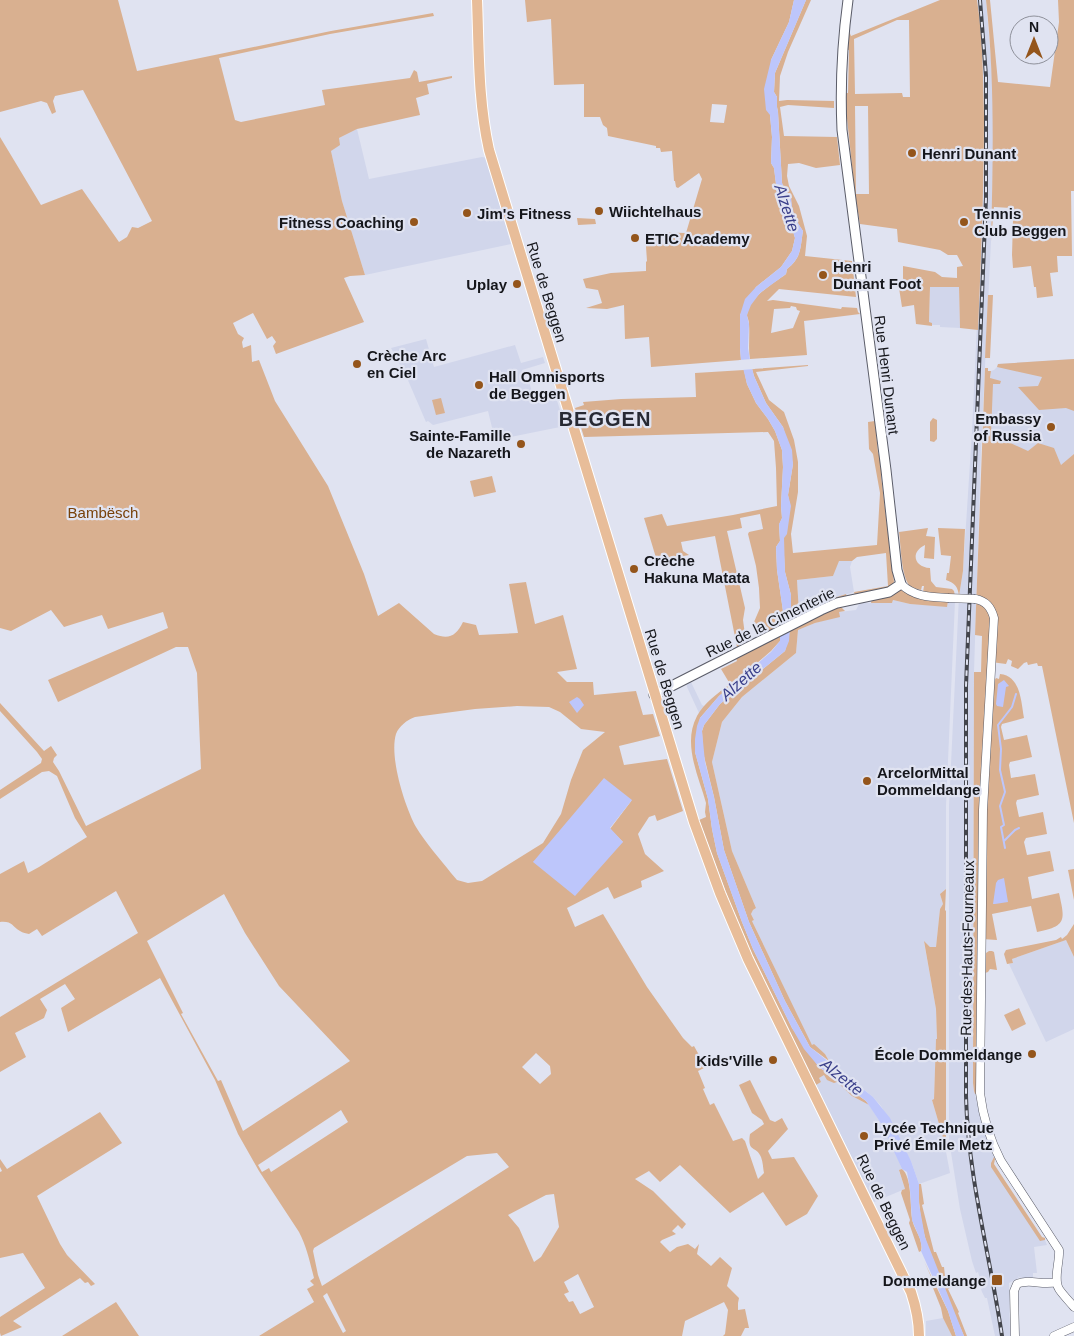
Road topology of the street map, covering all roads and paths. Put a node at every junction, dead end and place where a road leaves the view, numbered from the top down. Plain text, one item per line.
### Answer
1 (477, 0) edge
2 (848, 0) edge
3 (901, 584) junction
4 (654, 695) junction
5 (1056, 1282) junction
6 (1074, 1307) edge
7 (1074, 1327) edge
8 (920, 1336) edge
9 (1015, 1336) edge
10 (1054, 1336) edge

1 - 4 main road, Rue de Beggen
2 - 3 main road, Rue Henri Dunant
3 - 4 main road, Rue de la Cimenterie
3 - 5 street, Rue des Hauts-Fourneaux, bridge
4 - 8 main road, Rue de Beggen
5 - 6 street
5 - 9 street
7 - 10 street

